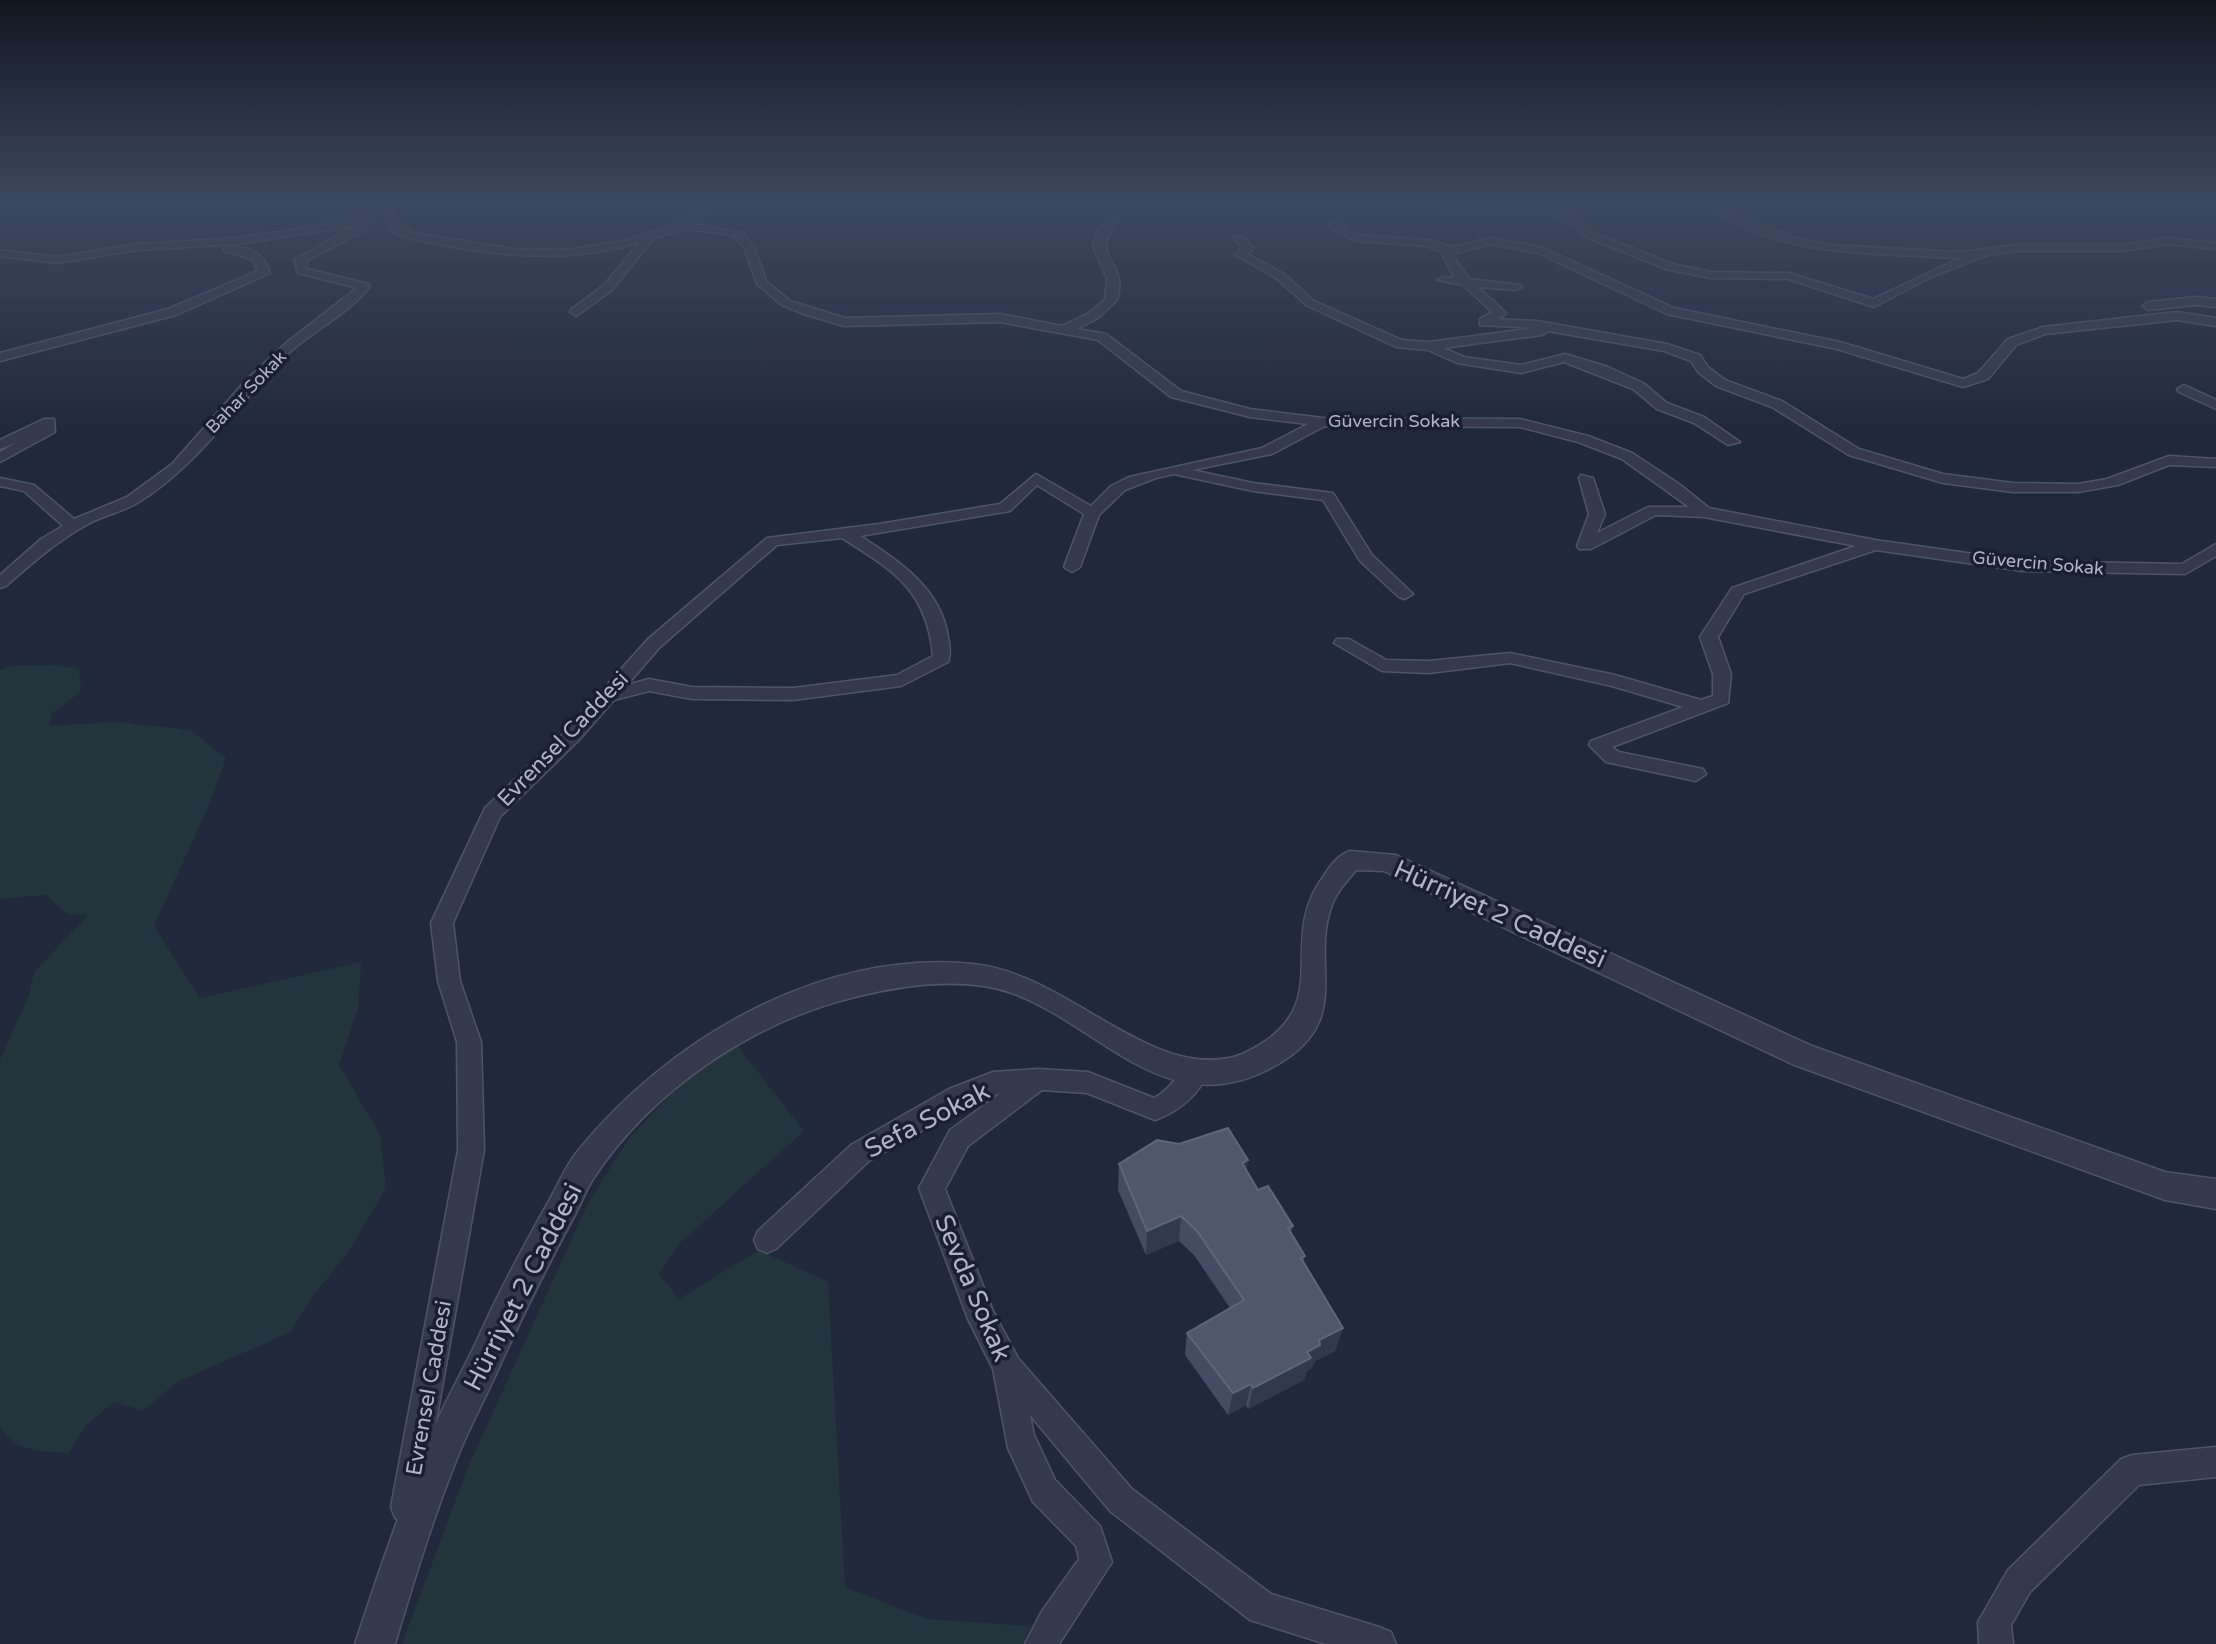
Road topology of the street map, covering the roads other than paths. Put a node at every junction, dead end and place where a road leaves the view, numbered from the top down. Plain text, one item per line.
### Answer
1 (255, 279) edge
2 (334, 279) edge
3 (614, 279) edge
4 (760, 279) edge
5 (1112, 279) edge
6 (1283, 279) edge
7 (1463, 279) edge
8 (1602, 279) edge
9 (1798, 279) edge
10 (1920, 279) edge
11 (1443, 280) dead end
12 (1470, 285) junction
13 (1516, 287) dead end
14 (2216, 303) edge
15 (576, 312) dead end
16 (2158, 318) junction
17 (2216, 322) edge
18 (1537, 325) junction
19 (1063, 330) junction
20 (1429, 346) junction
21 (0, 357) edge
22 (2184, 389) dead end
23 (2216, 405) edge
24 (1323, 422) junction
25 (1733, 442) dead end
26 (0, 445) edge
27 (0, 458) edge
28 (2216, 463) edge
29 (1176, 471) junction
30 (1586, 478) dead end
31 (0, 482) edge
32 (1704, 512) junction
33 (1092, 513) junction
34 (73, 526) junction
35 (844, 532) junction
36 (1875, 545) junction
37 (2216, 549) edge
38 (1072, 567) dead end
39 (0, 583) edge
40 (1405, 594) dead end
41 (1343, 643) dead end
42 (606, 696) junction
43 (1703, 707) junction
44 (1696, 774) dead end
45 (1196, 1073) junction
46 (1038, 1079) junction
47 (2216, 1194) edge
48 (767, 1240) dead end
49 (1007, 1366) junction
50 (2216, 1462) edge
51 (379, 1633) edge
52 (1042, 1644) edge
53 (1379, 1644) edge
54 (1996, 1644) edge

1 - 21 street
2 - 34 street, Bahar Sokak
3 - 15 street
4 - 19 street, Güvercin Sokak
5 - 19 street
6 - 20 street
7 - 12 street
8 - 16 street
9 - 10 street
11 - 12 street
12 - 13 street
12 - 18 street
14 - 16 street
16 - 17 street
18 - 20 street
18 - 28 street
19 - 24 street, Güvercin Sokak
20 - 25 street
22 - 23 street
24 - 29 street
24 - 32 street, Güvercin Sokak
26 - 27 street
29 - 33 street
29 - 40 street
30 - 32 street
31 - 34 street
32 - 36 street, Güvercin Sokak
33 - 35 street, Evrensel Caddesi
33 - 38 street
34 - 39 street, Bahar Sokak
35 - 42 street, Evrensel Caddesi
35 - 42 street
36 - 37 street, Güvercin Sokak
36 - 43 street
41 - 43 street
42 - 51 street, Evrensel Caddesi
43 - 44 street
45 - 46 street, Sefa Sokak
45 - 47 street, Hürriyet 2 Caddesi
45 - 51 street, Hürriyet 2 Caddesi
46 - 48 street, Sefa Sokak
46 - 49 street, Sevda Sokak
49 - 52 street, Sevda Sokak
49 - 53 street
50 - 54 street

